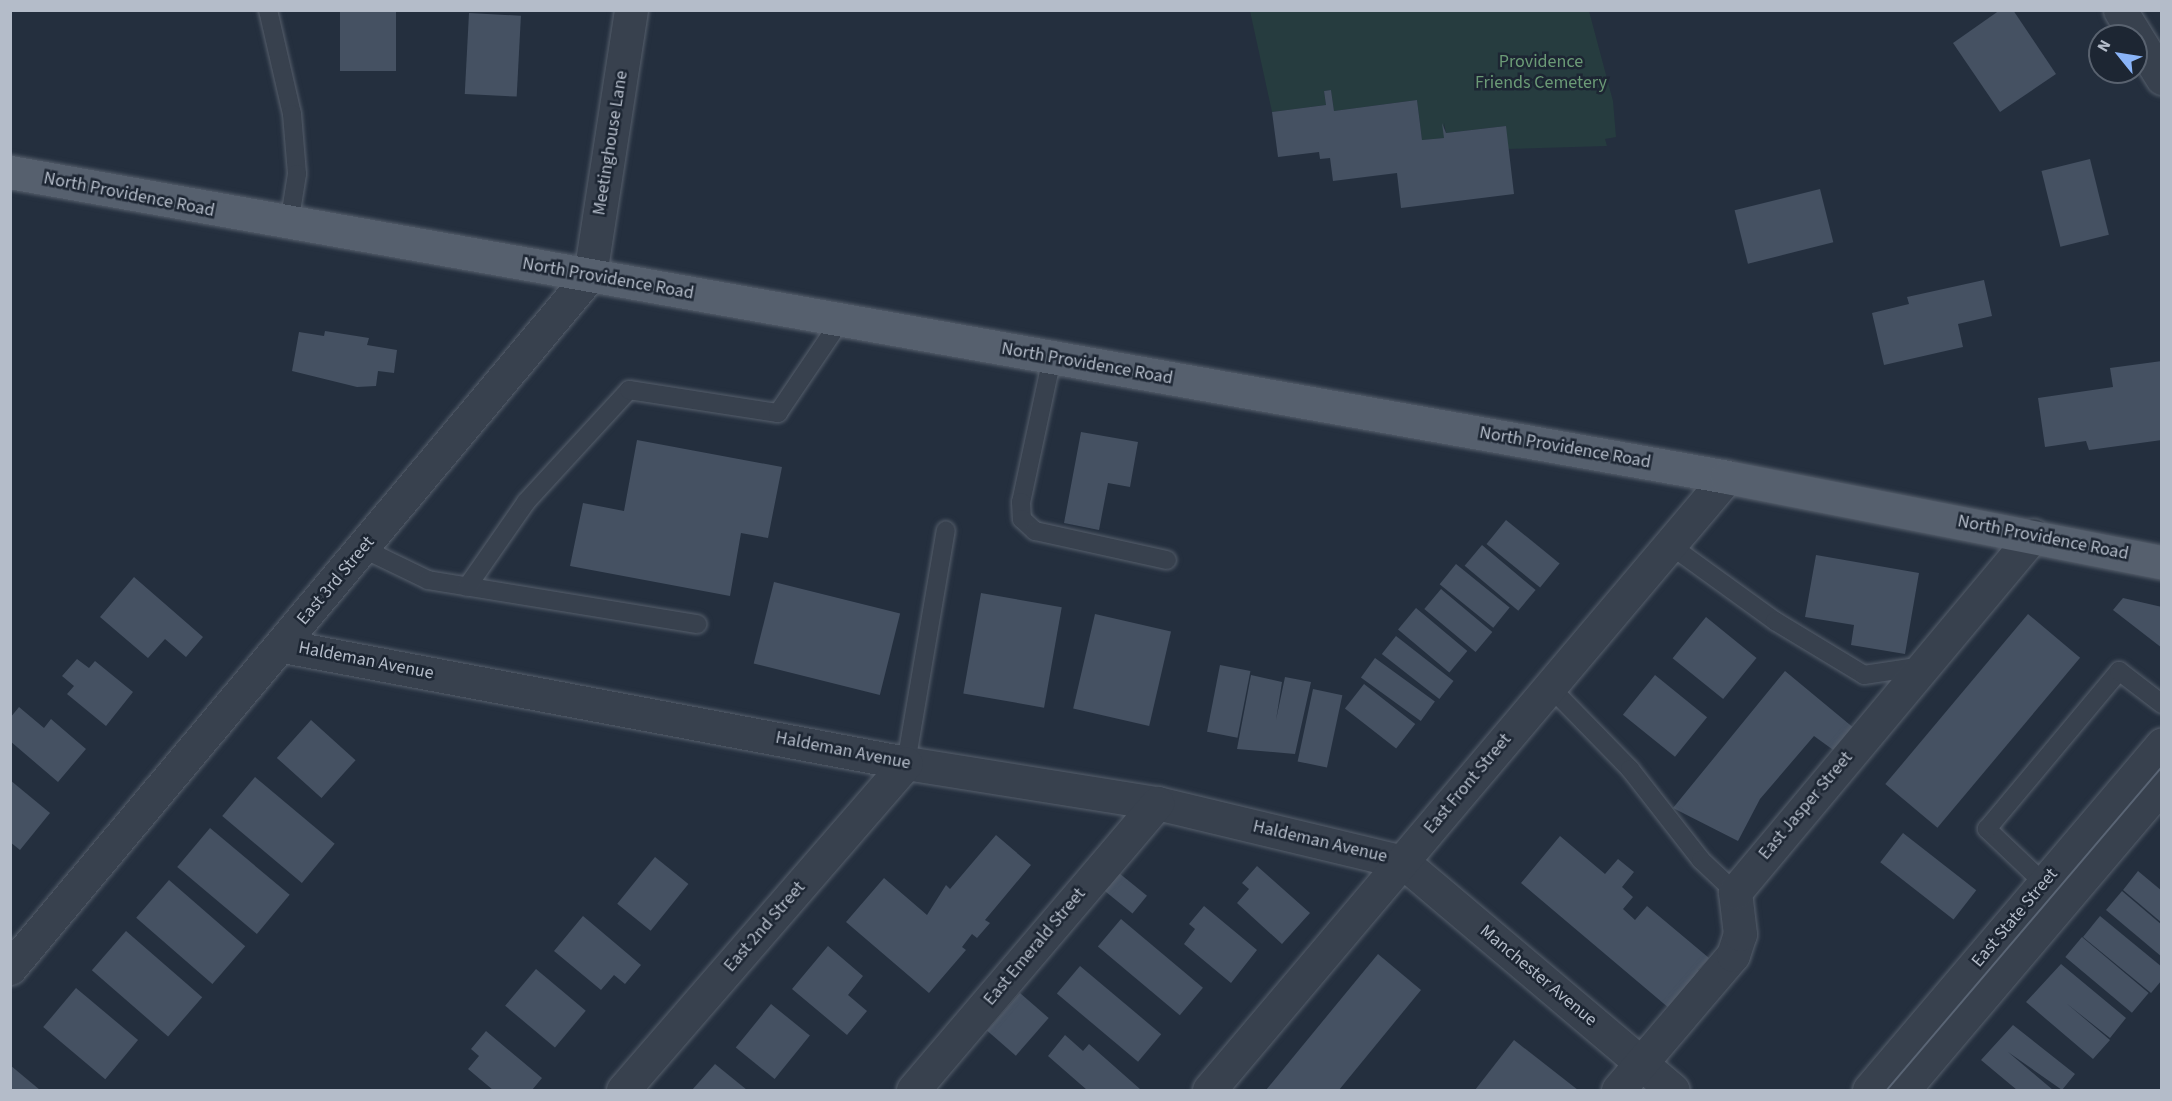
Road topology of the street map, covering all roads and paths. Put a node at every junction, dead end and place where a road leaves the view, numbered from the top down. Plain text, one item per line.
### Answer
1 (268, 10) edge
2 (631, 10) edge
3 (2120, 10) edge
4 (2162, 78) edge
5 (10, 172) edge
6 (289, 224) junction
7 (591, 275) junction
8 (841, 320) junction
9 (1052, 358) junction
10 (1727, 477) junction
11 (946, 530) dead end
12 (2033, 534) junction
13 (1670, 545) junction
14 (364, 549) junction
15 (1167, 560) dead end
16 (2162, 562) edge
17 (467, 587) junction
18 (697, 624) dead end
19 (283, 646) junction
20 (1923, 666) junction
21 (1550, 687) junction
22 (2162, 705) edge
23 (2162, 745) edge
24 (906, 763) junction
25 (2151, 793) edge
26 (1157, 803) junction
27 (1403, 862) junction
28 (1735, 892) junction
29 (2054, 893) junction
30 (10, 968) edge
31 (1641, 1064) junction
32 (623, 1090) edge
33 (913, 1090) edge
34 (1209, 1090) edge
35 (1618, 1090) edge
36 (1673, 1090) edge
37 (1869, 1090) edge
38 (1903, 1090) edge

1 - 6 lane
2 - 7 street, Meetinghouse Lane
3 - 4 street
5 - 6 main road, North Providence Road
6 - 7 main road, North Providence Road
7 - 8 main road, North Providence Road
7 - 14 street, East 3rd Street
8 - 9 main road, North Providence Road
8 - 17 lane
9 - 10 main road, North Providence Road
9 - 15 lane
10 - 12 main road, North Providence Road
10 - 13 street, East Front Street
11 - 24 lane
12 - 16 main road, North Providence Road
12 - 20 street, East Jasper Street
13 - 20 lane
13 - 21 street, East Front Street
14 - 17 lane
14 - 19 street, East 3rd Street
17 - 18 lane
19 - 24 street, Haldeman Avenue
19 - 30 street, East 3rd Street
20 - 28 street, East Jasper Street
21 - 27 street, East Front Street
21 - 28 lane
22 - 29 lane
23 - 25 street, East State Street
24 - 26 street, Haldeman Avenue
24 - 32 street, East 2nd Street
25 - 29 street, East State Street
26 - 27 street, Haldeman Avenue
26 - 33 street, East Emerald Street
27 - 31 street, Manchester Avenue
27 - 34 street, East Front Street
28 - 31 street
29 - 37 street, East State Street
29 - 38 street, East State Street
31 - 35 street
31 - 36 street, Manchester Avenue

